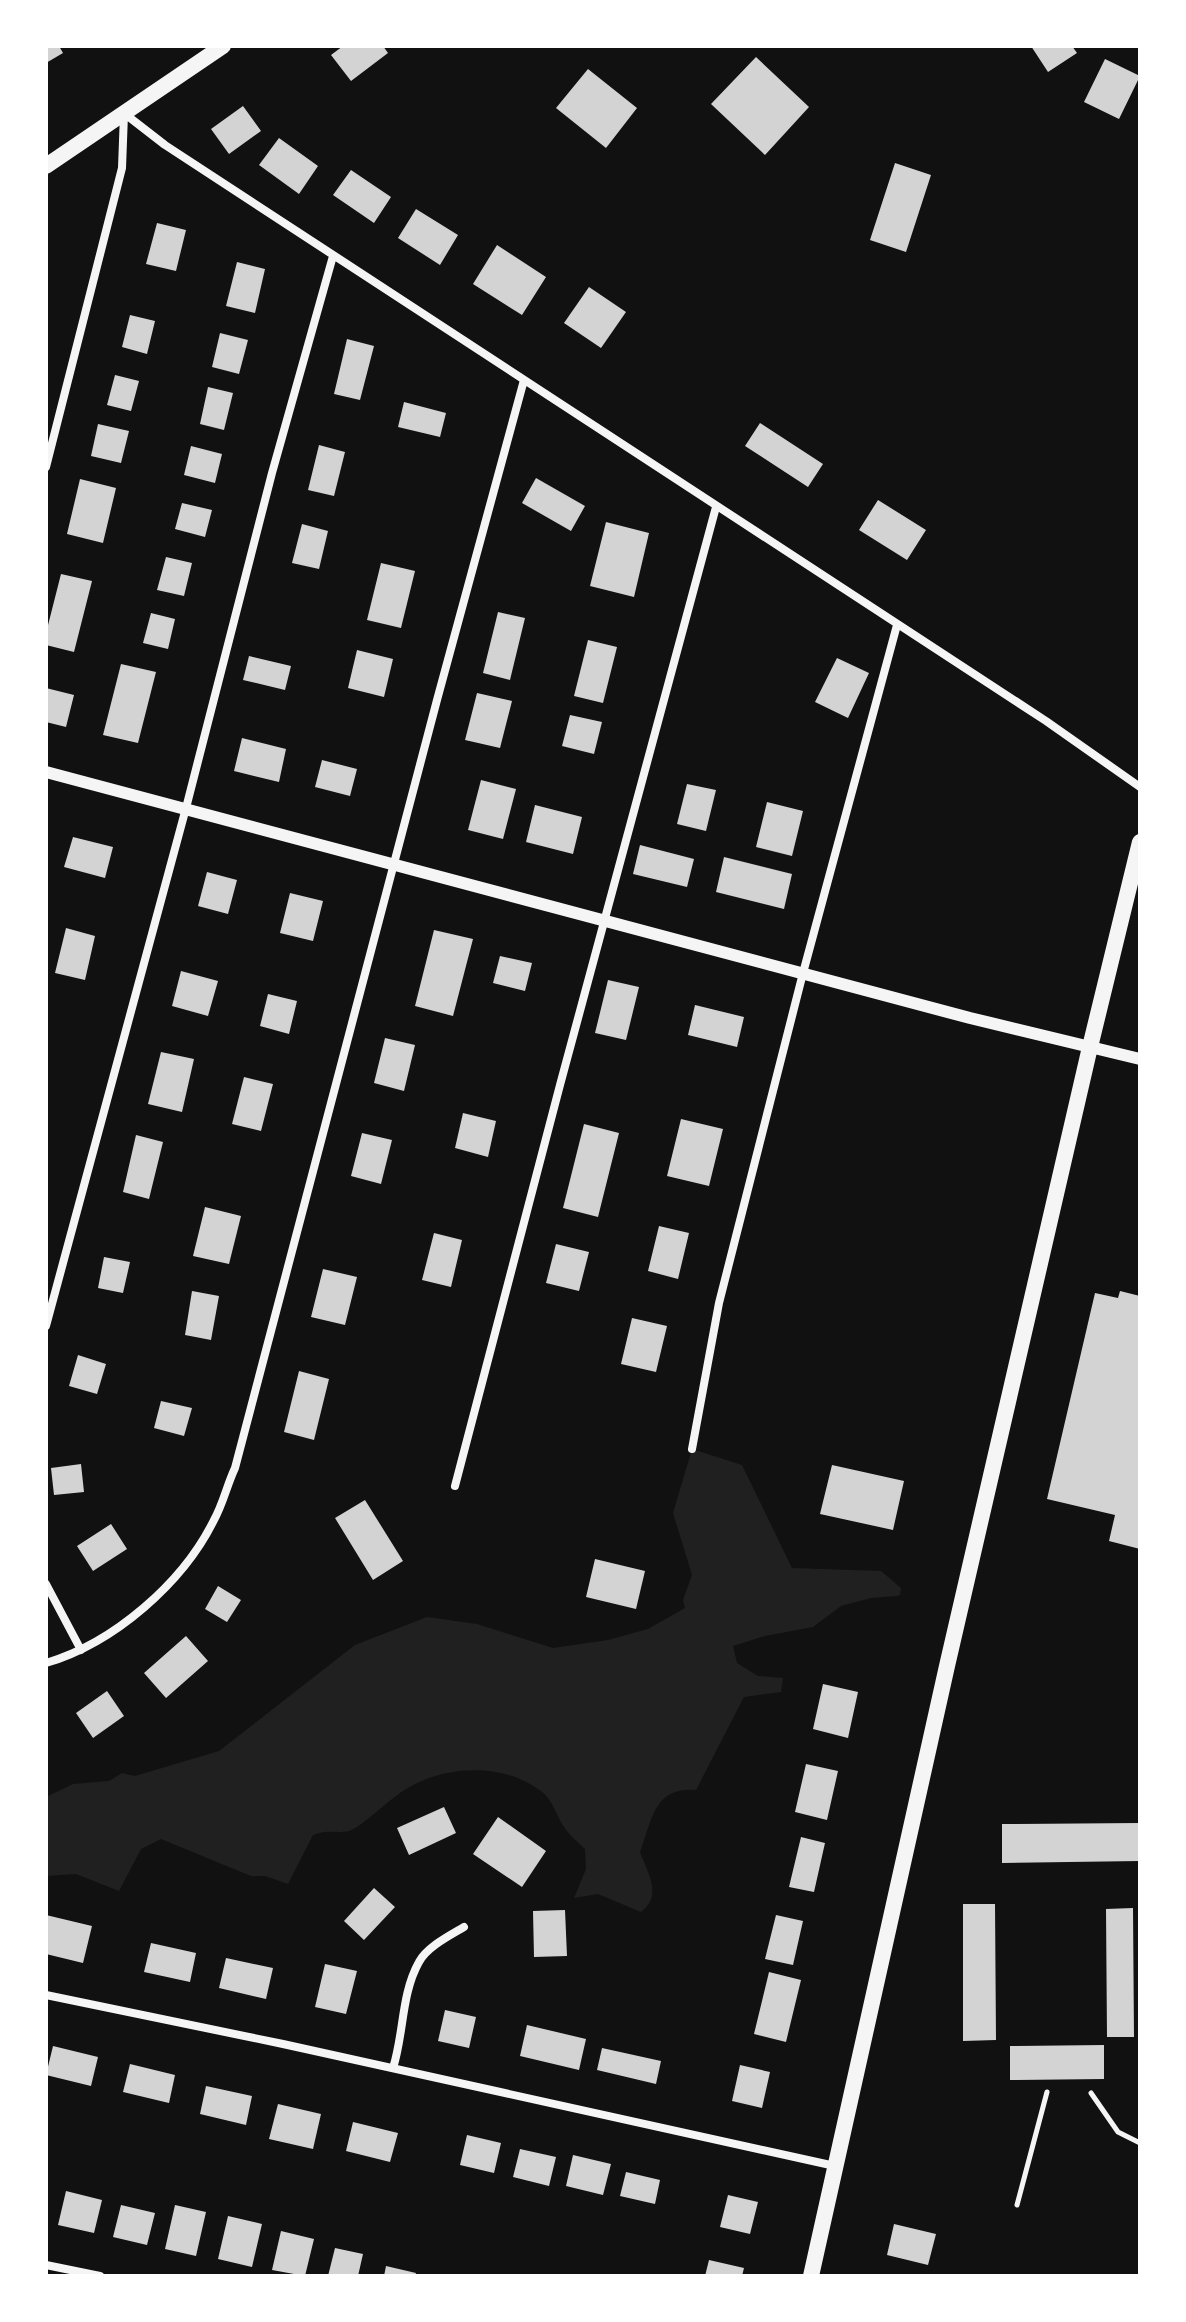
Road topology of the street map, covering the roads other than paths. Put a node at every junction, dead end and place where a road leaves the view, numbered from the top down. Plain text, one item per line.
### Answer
1 (223, 46) edge
2 (124, 113) junction
3 (46, 166) edge
4 (333, 256) junction
5 (524, 380) junction
6 (46, 467) edge
7 (716, 507) junction
8 (897, 625) junction
9 (46, 772) edge
10 (1140, 787) edge
11 (186, 808) junction
12 (1140, 842) edge
13 (394, 865) junction
14 (604, 920) junction
15 (803, 973) junction
16 (1090, 1047) junction
17 (1140, 1059) edge
18 (46, 1326) edge
19 (692, 1449) dead end
20 (455, 1486) dead end
21 (46, 1584) edge
22 (81, 1650) junction
23 (46, 1663) edge
24 (464, 1927) dead end
25 (46, 1995) edge
26 (393, 2068) junction
27 (1047, 2092) dead end
28 (1091, 2093) dead end
29 (1140, 2143) edge
30 (835, 2167) junction
31 (1017, 2205) dead end
32 (46, 2265) edge
33 (100, 2276) edge
34 (811, 2276) edge

1 - 2 main road
2 - 3 main road
2 - 4 street
2 - 6 street
4 - 5 street
4 - 11 street
5 - 7 street
5 - 13 street
7 - 8 street
7 - 14 street
8 - 10 street
8 - 15 street
9 - 11 street
11 - 13 street
11 - 18 street
12 - 16 main road
13 - 14 street
13 - 22 street
14 - 15 street
14 - 20 street
15 - 16 street
15 - 19 street
16 - 17 street
16 - 30 main road
21 - 22 street
22 - 23 street
24 - 26 street
25 - 26 street
26 - 30 street
27 - 31 lane
28 - 29 lane
30 - 34 main road
32 - 33 street

